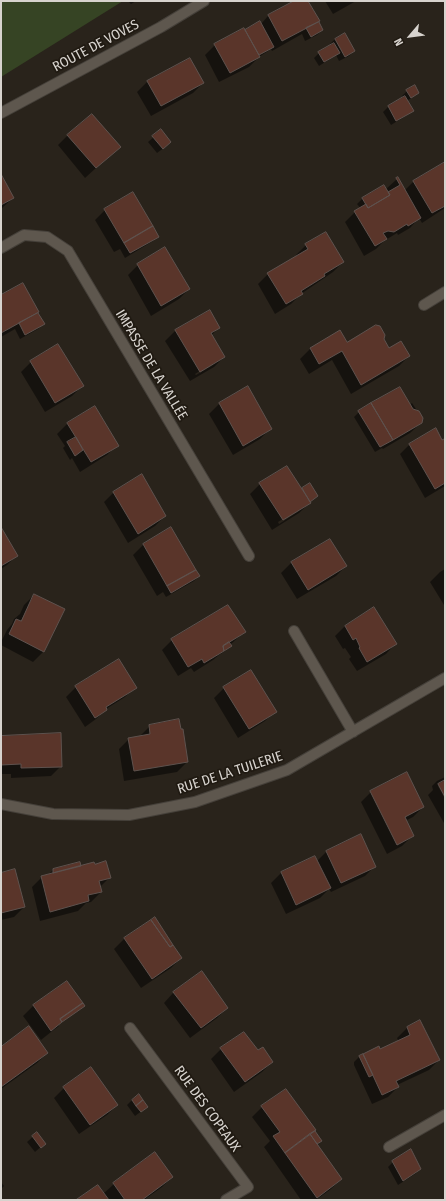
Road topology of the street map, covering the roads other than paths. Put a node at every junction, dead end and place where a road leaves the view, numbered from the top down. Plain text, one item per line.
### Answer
1 (204, 1) edge
2 (1, 113) edge
3 (1, 248) edge
4 (445, 292) edge
5 (424, 305) dead end
6 (249, 556) dead end
7 (294, 631) dead end
8 (445, 678) edge
9 (353, 732) junction
10 (1, 804) edge
11 (130, 1028) dead end
12 (445, 1115) edge
13 (389, 1147) dead end
14 (226, 1200) edge

1 - 2 street, ROUTE DE VOVES
3 - 6 street, IMPASSE DE LA VALLÉE
4 - 5 street
7 - 9 street
8 - 9 street, RUE DE LA TUILERIE
9 - 10 street, RUE DE LA TUILERIE
11 - 14 street, RUE DES COPEAUX
12 - 13 street

